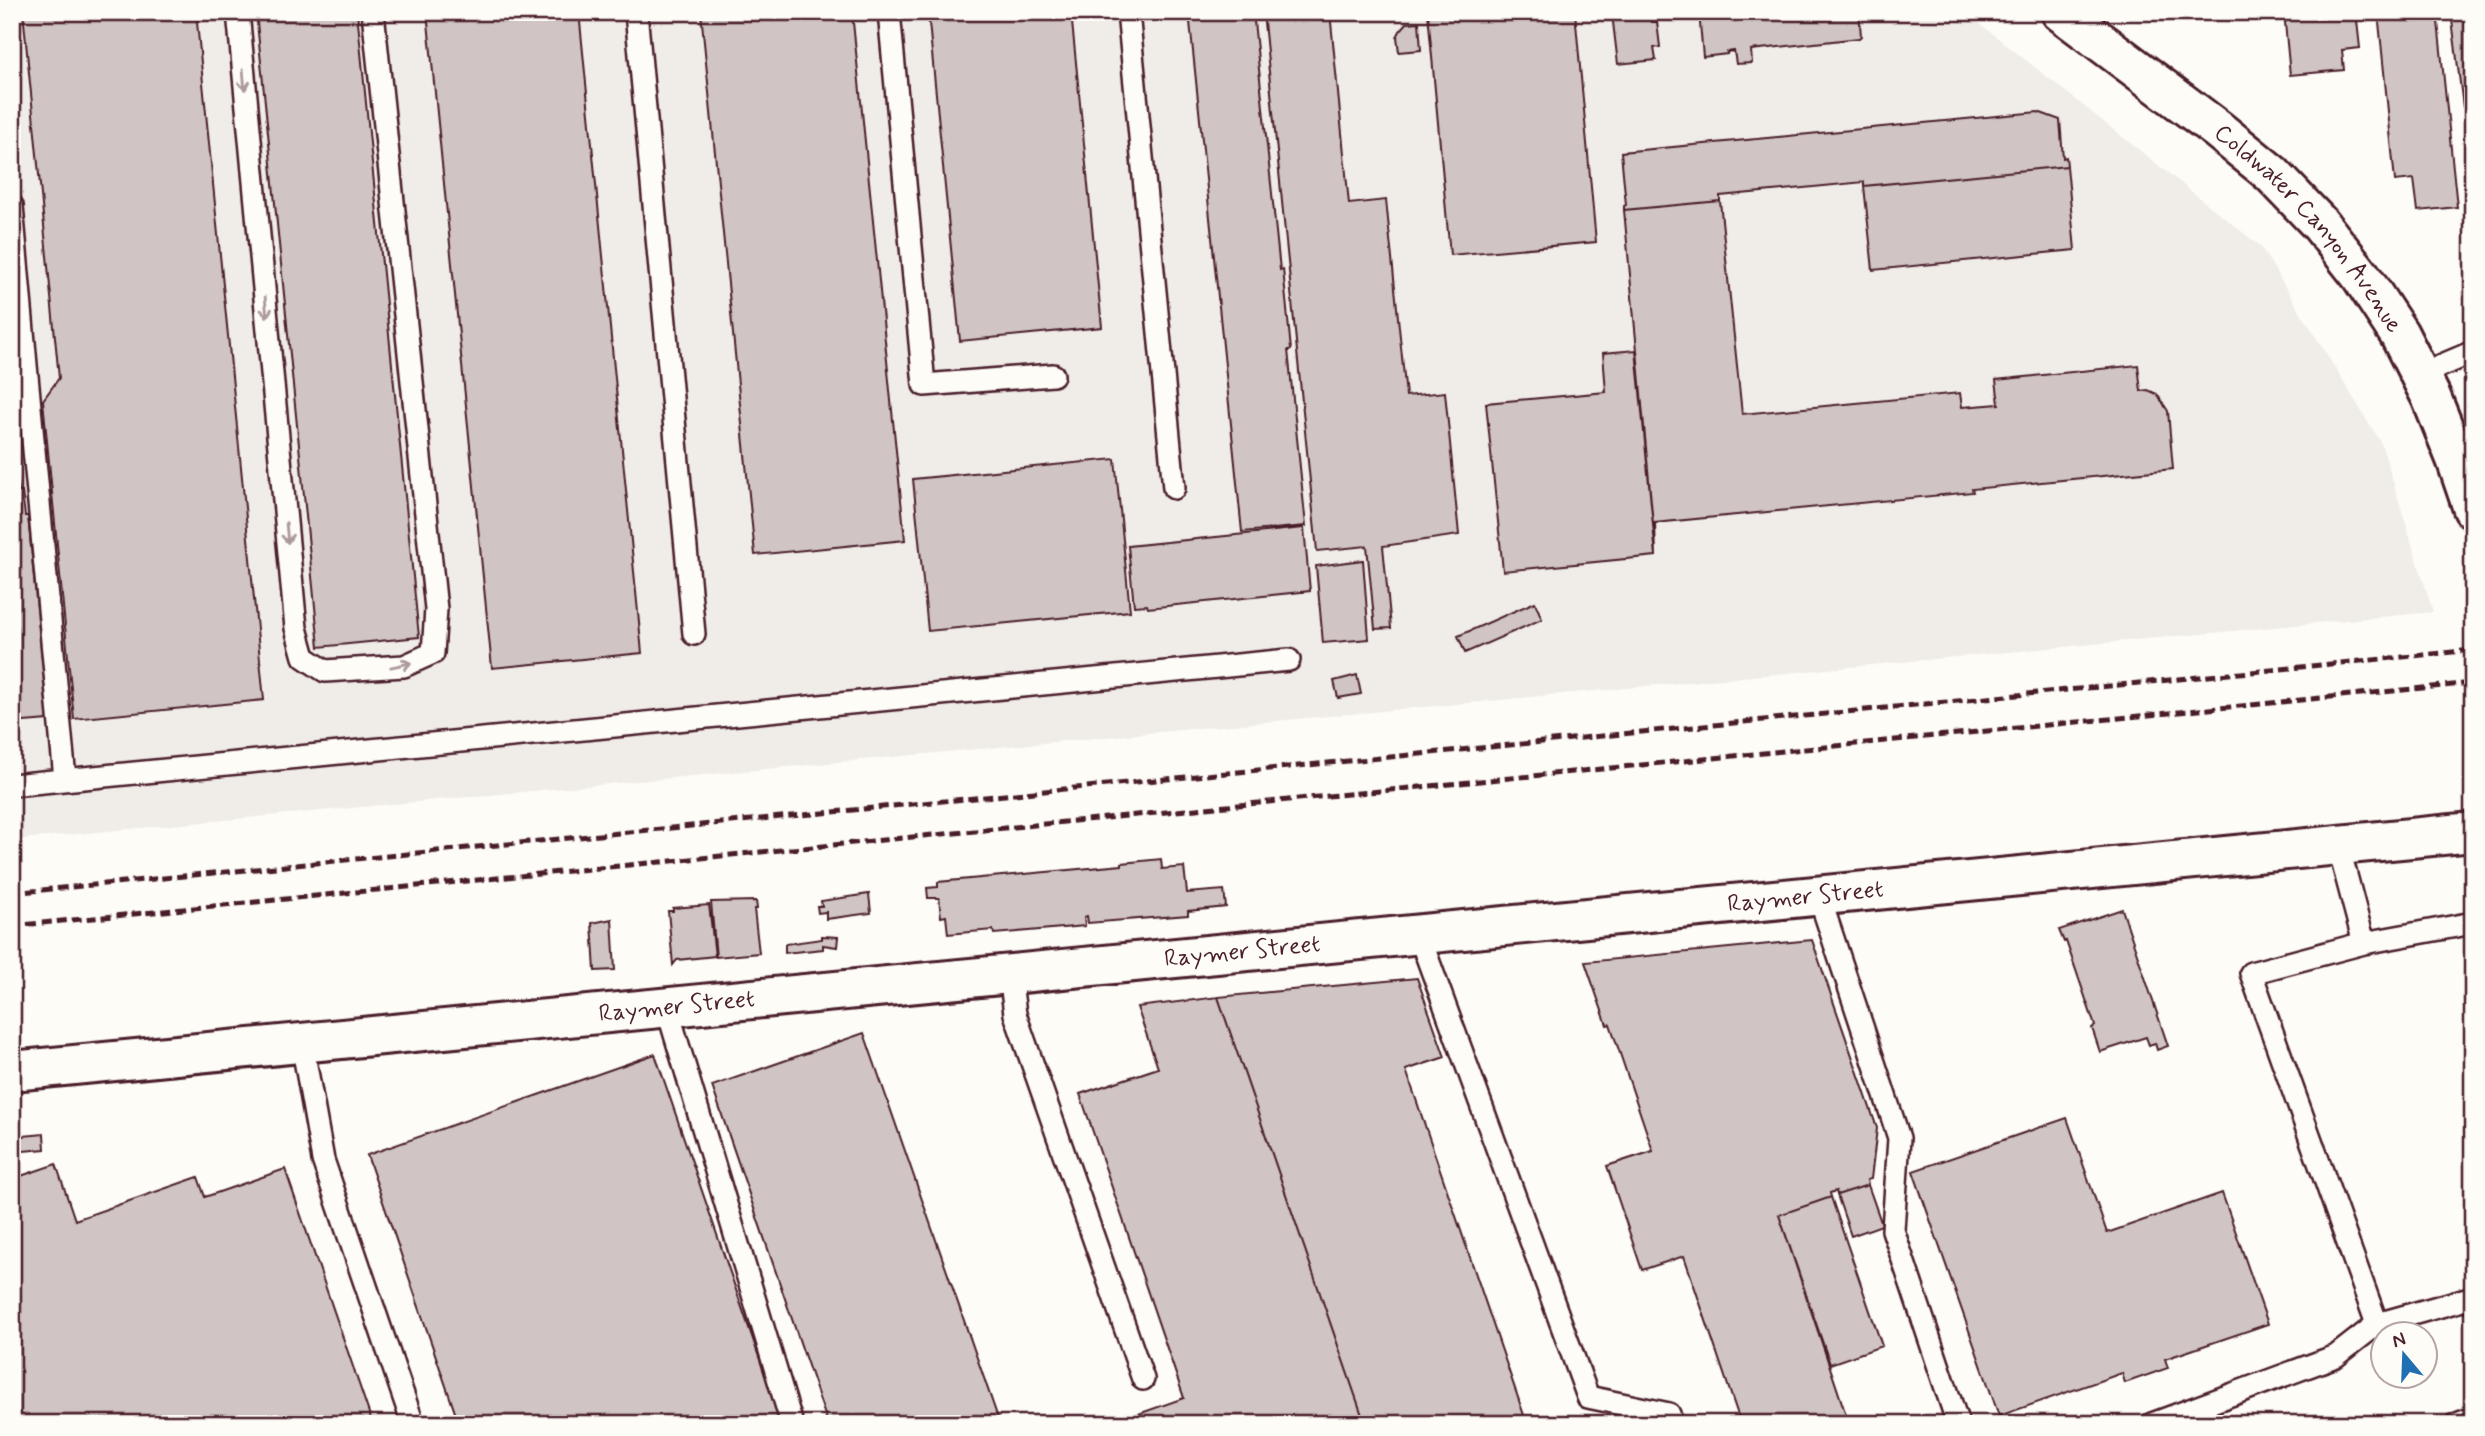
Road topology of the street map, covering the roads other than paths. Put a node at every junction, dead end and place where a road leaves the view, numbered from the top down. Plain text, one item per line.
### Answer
1 (238, 12) edge
2 (373, 12) edge
3 (636, 12) edge
4 (889, 12) edge
5 (1128, 12) edge
6 (2060, 12) edge
7 (12, 206) edge
8 (2473, 352) edge
9 (19, 366) edge
10 (1053, 375) dead end
11 (2419, 375) junction
12 (1174, 488) dead end
13 (2473, 509) edge
14 (694, 634) dead end
15 (1289, 660) dead end
16 (65, 779) junction
17 (12, 785) edge
18 (2473, 832) edge
19 (2338, 845) junction
20 (1819, 896) junction
21 (2473, 923) edge
22 (1419, 935) junction
23 (2364, 943) junction
24 (1010, 974) junction
25 (667, 1008) junction
26 (302, 1043) junction
27 (12, 1072) edge
28 (2473, 1297) edge
29 (2377, 1320) edge
30 (2392, 1320) edge
31 (2370, 1330) edge
32 (1143, 1379) dead end
33 (2473, 1418) edge
34 (413, 1424) edge
35 (792, 1424) edge
36 (1672, 1424) edge
37 (1958, 1424) edge
38 (2152, 1424) edge
39 (2457, 1424) edge

1 -> 2 lane
3 - 14 lane
4 - 10 lane
5 - 12 lane
6 - 11 street, Coldwater Canyon Avenue
7 - 9 lane
8 - 11 lane
9 - 16 lane
11 - 13 street, Coldwater Canyon Avenue
15 - 16 lane
16 - 17 lane
18 - 19 street, Raymer Street
19 - 20 street, Raymer Street
19 - 23 lane
20 - 22 street, Raymer Street
20 - 37 lane
21 - 23 lane
22 - 24 street, Raymer Street
22 - 36 lane
23 - 29 lane
24 - 25 street, Raymer Street
24 - 32 lane
25 - 26 street, Raymer Street
25 - 35 lane
26 - 27 street, Raymer Street
26 - 34 lane
28 - 30 lane
31 - 38 lane
33 - 39 lane

